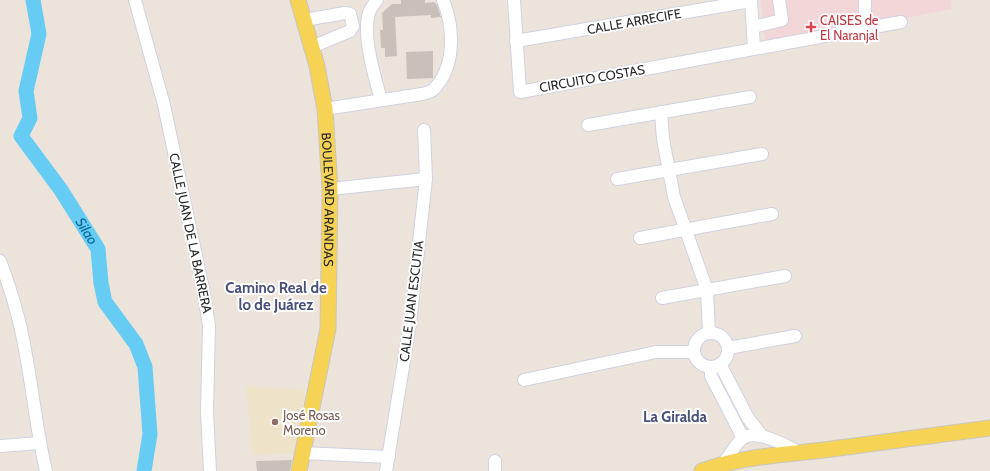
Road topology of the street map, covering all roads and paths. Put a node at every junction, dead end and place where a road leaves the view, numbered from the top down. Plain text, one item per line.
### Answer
1 (135, 0) edge
2 (298, 0) edge
3 (377, 0) edge
4 (443, 0) edge
5 (514, 0) edge
6 (780, 0) edge
7 (865, 0) edge
8 (751, 1) edge
9 (304, 20) junction
10 (901, 22) dead end
11 (753, 27) junction
12 (864, 29) junction
13 (516, 41) junction
14 (312, 47) junction
15 (754, 48) junction
16 (750, 97) dead end
17 (382, 100) junction
18 (325, 108) junction
19 (661, 112) junction
20 (588, 125) dead end
21 (424, 130) dead end
22 (762, 154) dead end
23 (668, 170) junction
24 (426, 180) junction
25 (617, 180) dead end
26 (330, 189) junction
27 (772, 214) dead end
28 (685, 230) junction
29 (640, 238) dead end
30 (0, 261) edge
31 (785, 276) dead end
32 (708, 290) junction
33 (662, 298) dead end
34 (709, 333) junction
35 (795, 336) dead end
36 (728, 348) junction
37 (694, 352) junction
38 (716, 366) junction
39 (524, 380) dead end
40 (990, 428) edge
41 (762, 436) junction
42 (743, 438) junction
43 (39, 443) junction
44 (0, 446) edge
45 (302, 453) junction
46 (802, 453) junction
47 (388, 457) junction
48 (724, 463) junction
49 (46, 471) edge
50 (210, 471) edge
51 (299, 471) edge
52 (386, 471) edge
53 (702, 471) edge

1 - 50 street, CALLE JUAN DE LA BARRERA
2 - 9 main road, BOULEVARD ARANDAS
3 - 17 street
4 - 17 street
5 - 13 street, CIRCUITO COSTAS
6 - 11 street
7 - 12 street
8 - 11 street
8 - 13 street, CALLE ARRECIFE
9 - 14 main road, BOULEVARD ARANDAS
9 - 14 street
10 - 12 street
11 - 15 street
12 - 15 street
13 - 15 street, CIRCUITO COSTAS
14 - 18 main road, BOULEVARD ARANDAS
16 - 19 street
17 - 18 street
18 - 26 main road, BOULEVARD ARANDAS
19 - 20 street
19 - 23 street
21 - 24 street, CALLE JUAN ESCUTIA
22 - 23 street
23 - 25 street
23 - 28 street
24 - 26 street
24 - 47 street, CALLE JUAN ESCUTIA
26 - 45 main road, BOULEVARD ARANDAS
27 - 28 street
28 - 29 street
28 - 32 street
30 - 43 street
31 - 32 street
32 - 33 street
32 - 34 street
34 - 36 street
34 - 37 street
35 - 36 street
36 - 38 street
37 - 38 street
37 - 39 street
38 - 41 street
38 - 42 street
40 - 46 main road
41 - 42 street
41 - 46 street
42 - 48 street
43 - 44 street
43 - 49 street
45 - 47 street
45 - 51 main road, BOULEVARD ARANDAS
46 - 48 main road
47 - 52 street, CALLE JUAN ESCUTIA
48 - 53 main road

